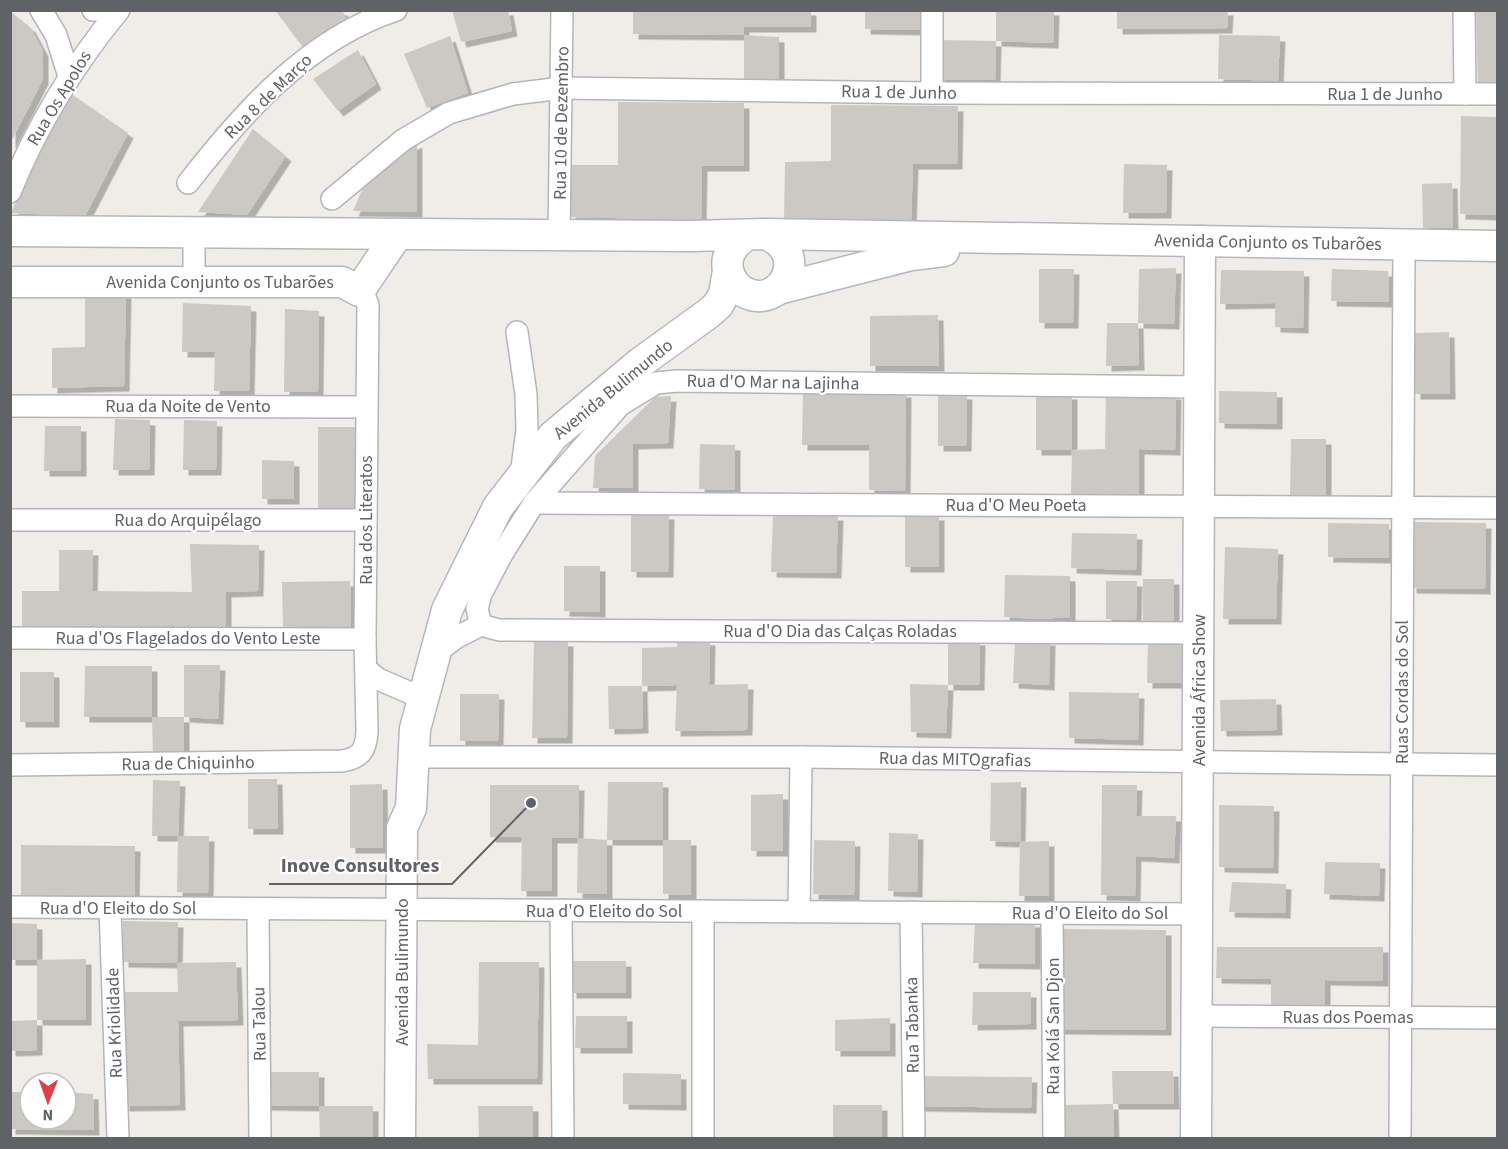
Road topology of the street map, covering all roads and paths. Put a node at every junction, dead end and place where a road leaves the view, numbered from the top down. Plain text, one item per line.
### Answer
1 (40, 10) edge
2 (93, 10) edge
3 (108, 10) edge
4 (119, 10) edge
5 (396, 10) edge
6 (562, 10) edge
7 (932, 10) edge
8 (1464, 10) edge
9 (69, 76) junction
10 (562, 88) junction
11 (932, 93) junction
12 (1465, 94) junction
13 (1497, 94) edge
14 (188, 183) dead end
15 (10, 192) edge
16 (332, 199) dead end
17 (10, 231) edge
18 (194, 233) junction
19 (397, 235) junction
20 (755, 235) junction
21 (559, 236) junction
22 (692, 236) junction
23 (1039, 238) junction
24 (1200, 241) junction
25 (1404, 245) junction
26 (1497, 246) edge
27 (727, 266) junction
28 (10, 282) edge
29 (194, 282) junction
30 (359, 291) junction
31 (768, 292) junction
32 (709, 313) junction
33 (517, 332) dead end
34 (1200, 387) junction
35 (10, 406) edge
36 (366, 407) junction
37 (521, 475) junction
38 (534, 503) junction
39 (1199, 506) junction
40 (1403, 507) junction
41 (1497, 508) edge
42 (10, 520) edge
43 (366, 520) junction
44 (481, 625) junction
45 (1200, 633) junction
46 (10, 638) edge
47 (365, 639) junction
48 (434, 654) junction
49 (366, 669) junction
50 (422, 698) junction
51 (363, 753) joint
52 (413, 757) junction
53 (801, 757) junction
54 (1199, 761) junction
55 (1401, 764) junction
56 (10, 765) edge
57 (1497, 765) edge
58 (10, 907) edge
59 (110, 908) junction
60 (258, 909) junction
61 (410, 909) junction
62 (561, 910) junction
63 (703, 911) junction
64 (799, 912) junction
65 (911, 912) junction
66 (1052, 913) junction
67 (1198, 914) junction
68 (1198, 1016) junction
69 (1400, 1017) junction
70 (1497, 1018) edge
71 (118, 1138) edge
72 (260, 1138) edge
73 (400, 1138) edge
74 (417, 1138) edge
75 (563, 1138) edge
76 (703, 1138) edge
77 (914, 1138) edge
78 (1054, 1138) edge
79 (1196, 1138) edge
80 (1400, 1138) edge

1 - 9 street
2 - 3 street
4 - 9 street, Rua Os Apolos
5 - 14 street, Rua 8 de Março
6 - 10 street, Rua 10 de Dezembro
7 - 11 street
8 - 12 street
9 - 15 street, Rua Os Apolos
10 - 11 street, Rua 1 de Junho
10 - 16 street, Rua 1 de Junho
10 - 21 street, Rua 10 de Dezembro
11 - 12 street, Rua 1 de Junho
12 - 13 street, Rua 1 de Junho
17 - 18 street
18 - 19 street
18 - 29 street
19 - 21 street
19 - 30 street, Avenida Conjunto os Tubarões
20 - 22 street
20 - 23 street
20 - 27 street
20 - 31 street
21 - 22 street
22 - 27 street
23 - 24 street, Avenida Conjunto os Tubarões
23 - 31 street
24 - 25 street, Avenida Conjunto os Tubarões
24 - 34 street, Avenida África Show
25 - 26 street, Avenida Conjunto os Tubarões
25 - 40 street, Ruas Cordas do Sol
27 - 31 street
27 - 32 street
28 - 29 street, Avenida Conjunto os Tubarões
29 - 30 street, Avenida Conjunto os Tubarões
30 - 36 street, Rua dos Literatos
31 - 32 street
32 - 37 street, Avenida Bulimundo
33 - 37 street
34 - 38 street, Rua d'O Mar na Lajinha
34 - 39 street, Avenida África Show
35 - 36 street, Rua da Noite de Vento
36 - 43 street, Rua dos Literatos
37 - 48 street, Avenida Bulimundo
38 - 39 street, Rua d'O Meu Poeta
38 - 44 street, Rua d'O Mar na Lajinha
39 - 40 street, Rua d'O Meu Poeta
39 - 45 street, Avenida África Show
40 - 41 street, Rua d'O Meu Poeta
40 - 55 street, Ruas Cordas do Sol
42 - 43 street, Rua do Arquipélago
43 - 47 street, Rua dos Literatos
44 - 45 street, Rua d'O Dia das Calças Roladas
44 - 48 street
45 - 54 street, Avenida África Show
46 - 47 street, Rua d'Os Flagelados do Vento Leste
47 - 49 street, Rua dos Literatos
48 - 50 street, Avenida Bulimundo
49 - 50 street
49 - 51 street, Rua dos Literatos
50 - 52 street, Avenida Bulimundo
51 - 56 street, Rua de Chiquinho
52 - 53 street, Rua das MITOgrafias
52 - 61 street, Avenida Bulimundo
53 - 54 street, Rua das MITOgrafias
53 - 64 street
54 - 55 street, Rua das MITOgrafias
54 - 67 street, Avenida África Show
55 - 57 street, Rua das MITOgrafias
55 - 69 street, Ruas Cordas do Sol
58 - 59 street, Rua d'O Eleito do Sol
59 - 60 street, Rua d'O Eleito do Sol
59 - 71 street, Rua Kriolidade
60 - 61 street, Rua d'O Eleito do Sol
60 - 72 street, Rua Talou
61 - 62 street, Rua d'O Eleito do Sol
61 - 73 street, Avenida Bulimundo
61 - 74 street, Avenida Bulimundo
62 - 63 street, Rua d'O Eleito do Sol
62 - 75 street
63 - 64 street, Rua d'O Eleito do Sol
63 - 76 street
64 - 65 street, Rua d'O Eleito do Sol
65 - 66 street, Rua d'O Eleito do Sol
65 - 77 street, Rua Tabanka
66 - 67 street, Rua d'O Eleito do Sol
66 - 78 street, Rua Kolá San Djon
67 - 68 street, Avenida África Show
68 - 69 street, Ruas dos Poemas
68 - 79 street, Avenida África Show
69 - 70 street, Ruas dos Poemas
69 - 80 street, Ruas Cordas do Sol

